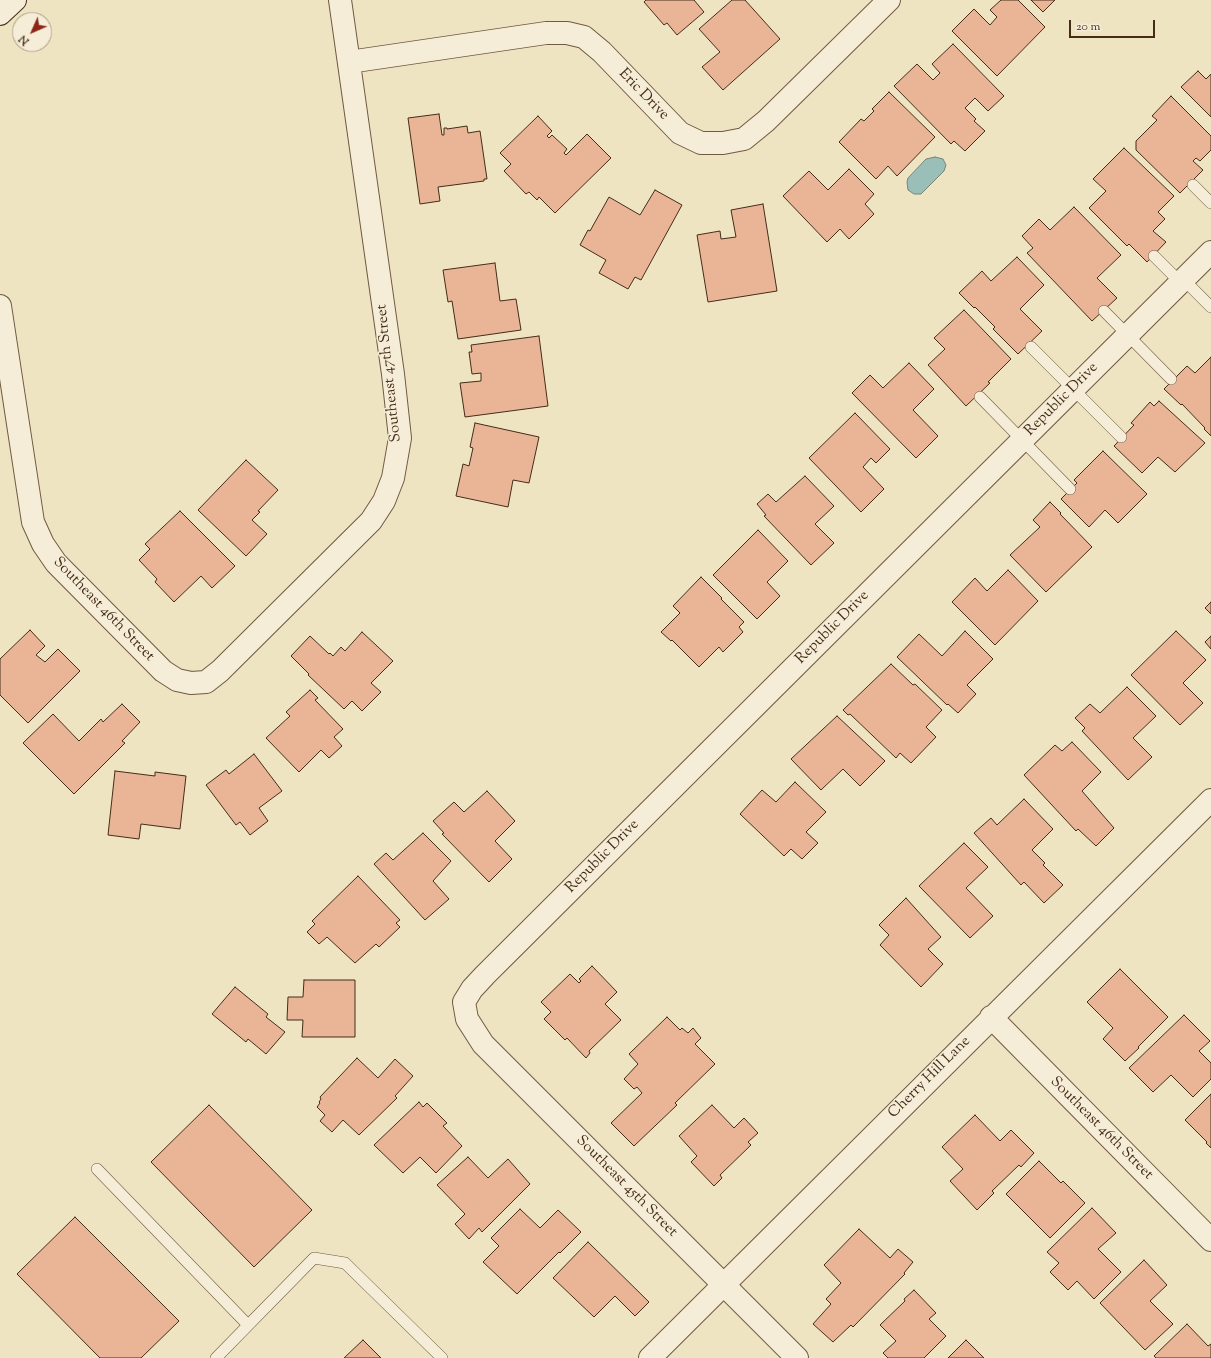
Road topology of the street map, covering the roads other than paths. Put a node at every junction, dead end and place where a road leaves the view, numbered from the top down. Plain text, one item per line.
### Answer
1 (15, 0) edge
2 (340, 0) edge
3 (889, 0) edge
4 (0, 14) edge
5 (349, 62) junction
6 (1193, 185) dead end
7 (1211, 203) edge
8 (1211, 252) edge
9 (1154, 256) dead end
10 (1182, 280) junction
11 (0, 306) edge
12 (1211, 307) edge
13 (1104, 311) dead end
14 (1127, 335) junction
15 (1031, 347) dead end
16 (1171, 379) dead end
17 (1073, 389) junction
18 (980, 398) dead end
19 (1121, 437) dead end
20 (1022, 440) junction
21 (1070, 489) dead end
22 (191, 683) joint
23 (1211, 800) edge
24 (464, 1010) joint
25 (991, 1017) junction
26 (97, 1169) dead end
27 (1211, 1240) edge
28 (723, 1284) junction
29 (248, 1325) junction
30 (216, 1358) edge
31 (442, 1358) edge
32 (650, 1358) edge
33 (797, 1358) edge

1 - 4 street
2 - 5 street, Southeast 47th Street
3 - 5 street, Eric Drive
5 - 22 street, Southeast 47th Street
6 - 7 lane
8 - 10 street, Republic Drive
9 - 10 lane
10 - 12 lane
10 - 14 street, Republic Drive
11 - 22 street, Southeast 46th Street
13 - 14 lane
14 - 16 lane
14 - 17 street, Republic Drive
15 - 17 lane
17 - 19 lane
17 - 20 street, Republic Drive
18 - 20 lane
20 - 21 lane
20 - 24 street, Republic Drive
23 - 25 street, Cherry Hill Lane
24 - 28 street, Southeast 45th Street
25 - 27 street, Southeast 46th Street
25 - 28 street, Cherry Hill Lane
26 - 29 lane
28 - 32 street, Cherry Hill Lane
28 - 33 street, Southeast 45th Street
29 - 30 lane
29 - 31 lane

